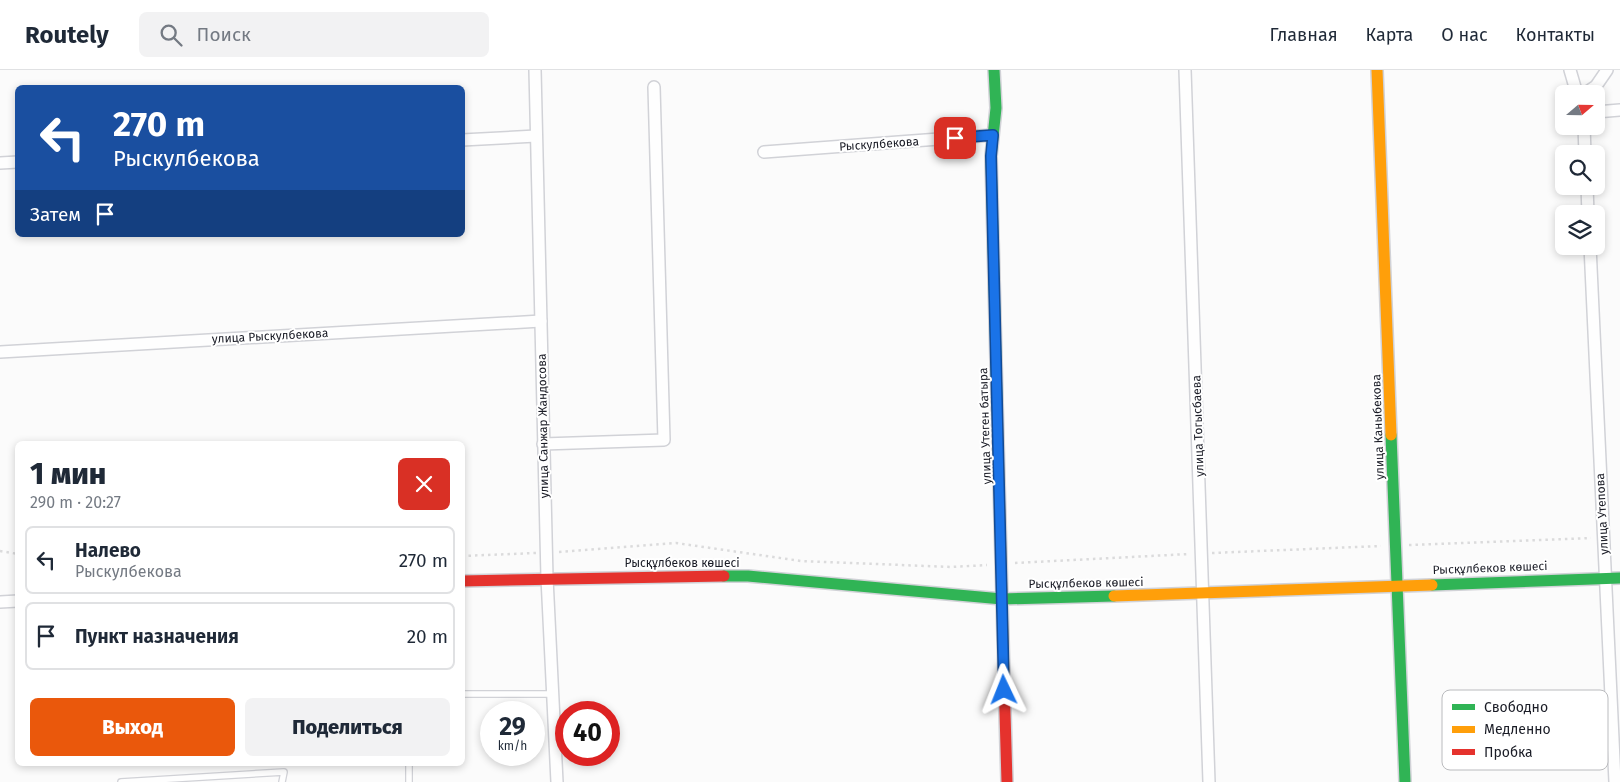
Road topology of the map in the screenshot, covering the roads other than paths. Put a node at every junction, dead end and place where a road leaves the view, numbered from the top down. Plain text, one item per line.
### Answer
1 (534, 70) edge
2 (994, 70) edge
3 (1185, 70) edge
4 (1377, 70) edge
5 (1570, 70) edge
6 (1607, 70) edge
7 (1574, 85) edge
8 (1597, 85) edge
9 (654, 87) dead end
10 (1620, 110) edge
11 (1605, 111) edge
12 (993, 135) junction
13 (536, 136) junction
14 (465, 140) edge
15 (764, 152) dead end
16 (15, 162) edge
17 (0, 163) edge
18 (1590, 255) edge
19 (541, 321) junction
20 (0, 352) edge
21 (543, 444) junction
22 (547, 578) junction
23 (1606, 578) junction
24 (1620, 578) edge
25 (465, 581) edge
26 (1396, 585) junction
27 (1202, 594) junction
28 (1002, 599) junction
29 (15, 601) edge
30 (0, 602) edge
31 (465, 694) edge
32 (553, 694) junction
33 (284, 766) edge
34 (409, 766) edge
35 (284, 772) junction
36 (121, 782) edge
37 (282, 782) edge
38 (409, 782) edge
39 (557, 782) edge
40 (1007, 782) edge
41 (1209, 782) edge
42 (1405, 782) edge
43 (1615, 782) edge

1 - 13 street, улица Санжар Жандосова
2 - 12 street, улица Утеген батыра
3 - 27 street, улица Тогысбаева
4 - 26 street, улица Каныбекова
5 - 7 street
6 - 8 street
9 - 21 street
10 - 11 street
12 - 15 street, Рыскулбекова
12 - 28 street, улица Утеген батыра
13 - 14 street
13 - 19 street, улица Санжар Жандосова
16 - 17 street
18 - 23 street, улица Утепова
19 - 20 street, улица Рыскулбекова
19 - 21 street, улица Санжар Жандосова
21 - 22 street, улица Санжар Жандосова
22 - 25 street, Рысқұлбеков көшесі
22 - 28 street, Рысқұлбеков көшесі
22 - 32 street, улица Санжар Жандосова
23 - 24 street, Рысқұлбеков көшесі
23 - 26 street, Рысқұлбеков көшесі
23 - 43 street, улица Утепова
26 - 27 street, Рысқұлбеков көшесі
26 - 42 street, улица Каныбекова
27 - 28 street, Рысқұлбеков көшесі
27 - 41 street, улица Тогысбаева
28 - 40 street, улица Утеген батыра
29 - 30 street
31 - 32 lane
32 - 39 street, улица Санжар Жандосова
33 - 35 lane
34 - 38 lane
35 - 36 lane
35 - 37 lane

